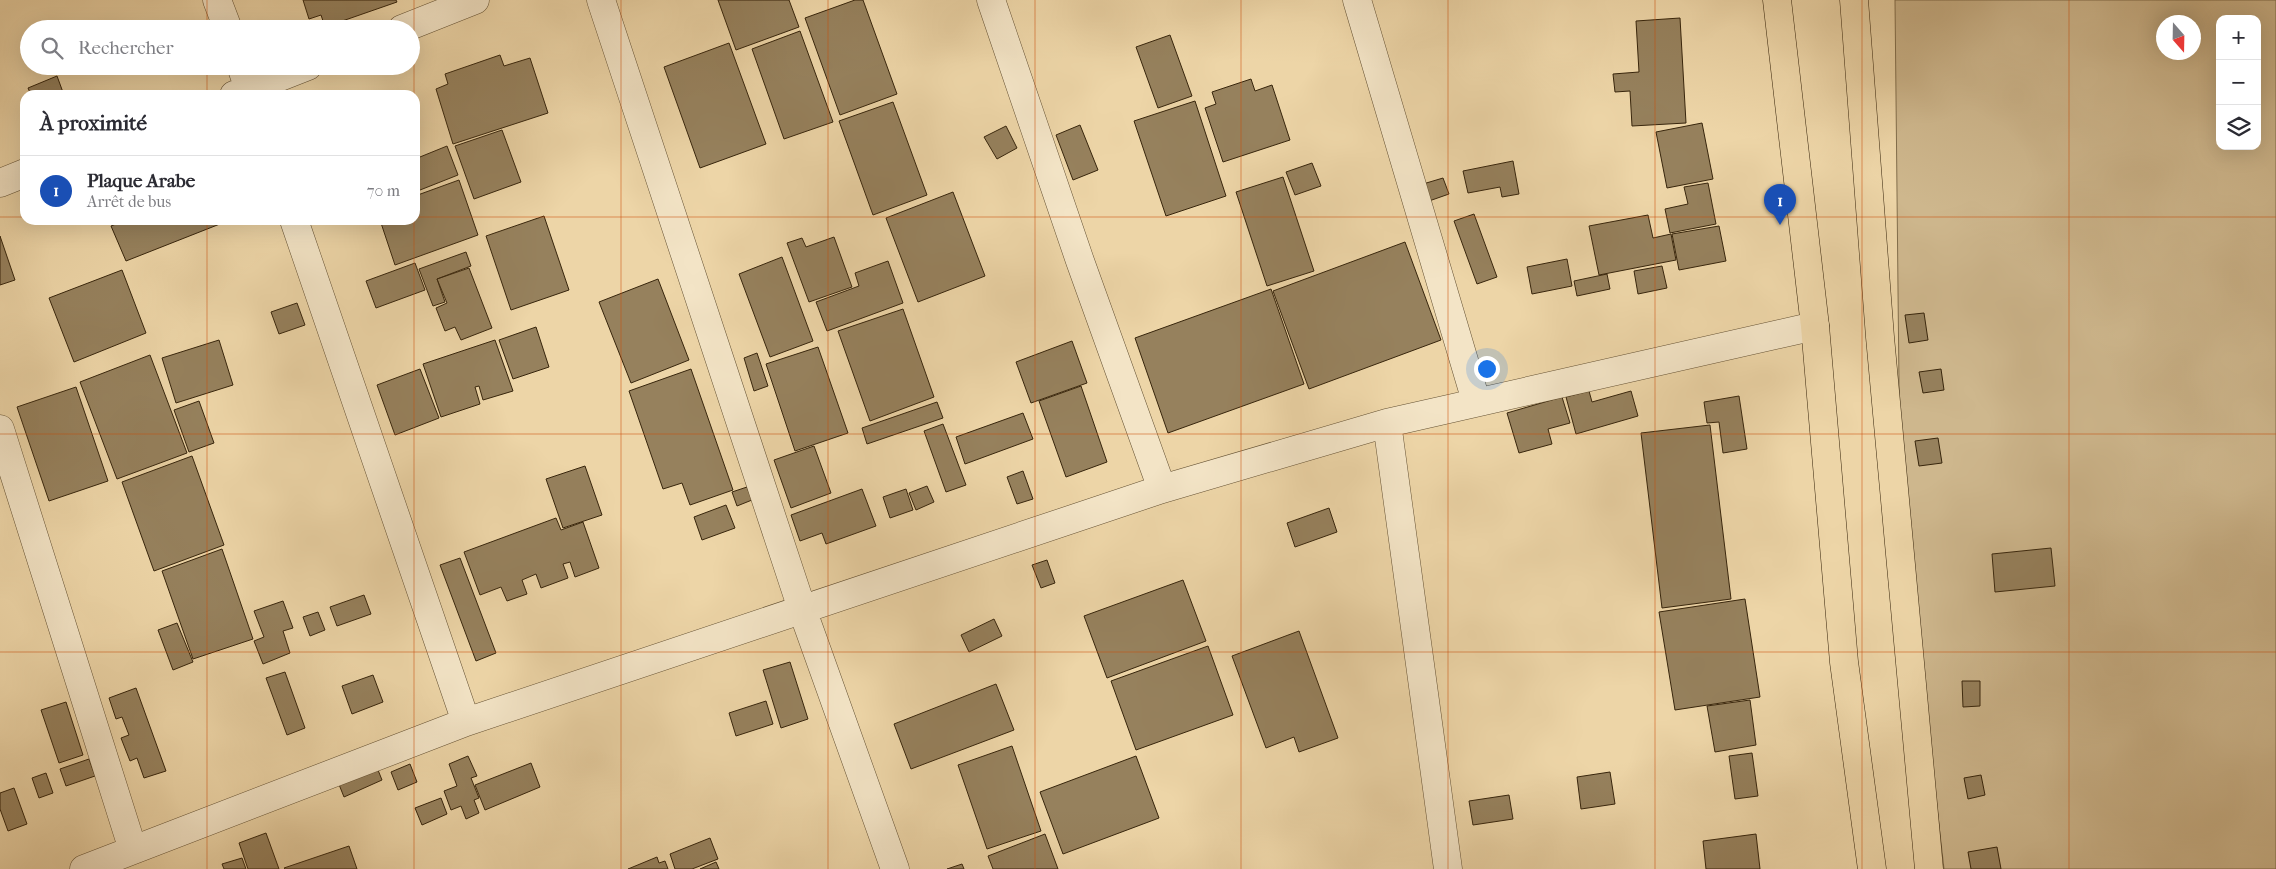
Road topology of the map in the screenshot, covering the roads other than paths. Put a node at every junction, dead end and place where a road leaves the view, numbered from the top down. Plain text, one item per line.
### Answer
1 (217, 0) edge
2 (475, 0) edge
3 (601, 0) edge
4 (991, 0) edge
5 (1357, 0) edge
6 (1777, 0) edge
7 (1854, 0) edge
8 (225, 20) edge
9 (420, 22) edge
10 (279, 75) edge
11 (244, 86) edge
12 (20, 175) edge
13 (0, 182) edge
14 (296, 225) edge
15 (1815, 326) junction
16 (1476, 401) junction
17 (1387, 423) junction
18 (0, 429) edge
19 (1162, 489) junction
20 (802, 609) junction
21 (466, 722) junction
22 (133, 850) junction
23 (88, 868) edge
24 (895, 869) edge
25 (1448, 869) edge
26 (1872, 869) edge
27 (1929, 869) edge

1 - 8 street
2 - 9 street
3 - 20 street
4 - 19 street
5 - 16 street
6 - 15 main road
7 - 27 main road
10 - 11 street
12 - 13 street
14 - 21 street
15 - 16 street
15 - 26 main road
16 - 17 street
17 - 19 street
17 - 25 street
18 - 22 street
19 - 20 street
20 - 21 street
20 - 24 street
21 - 22 street
22 - 23 street

